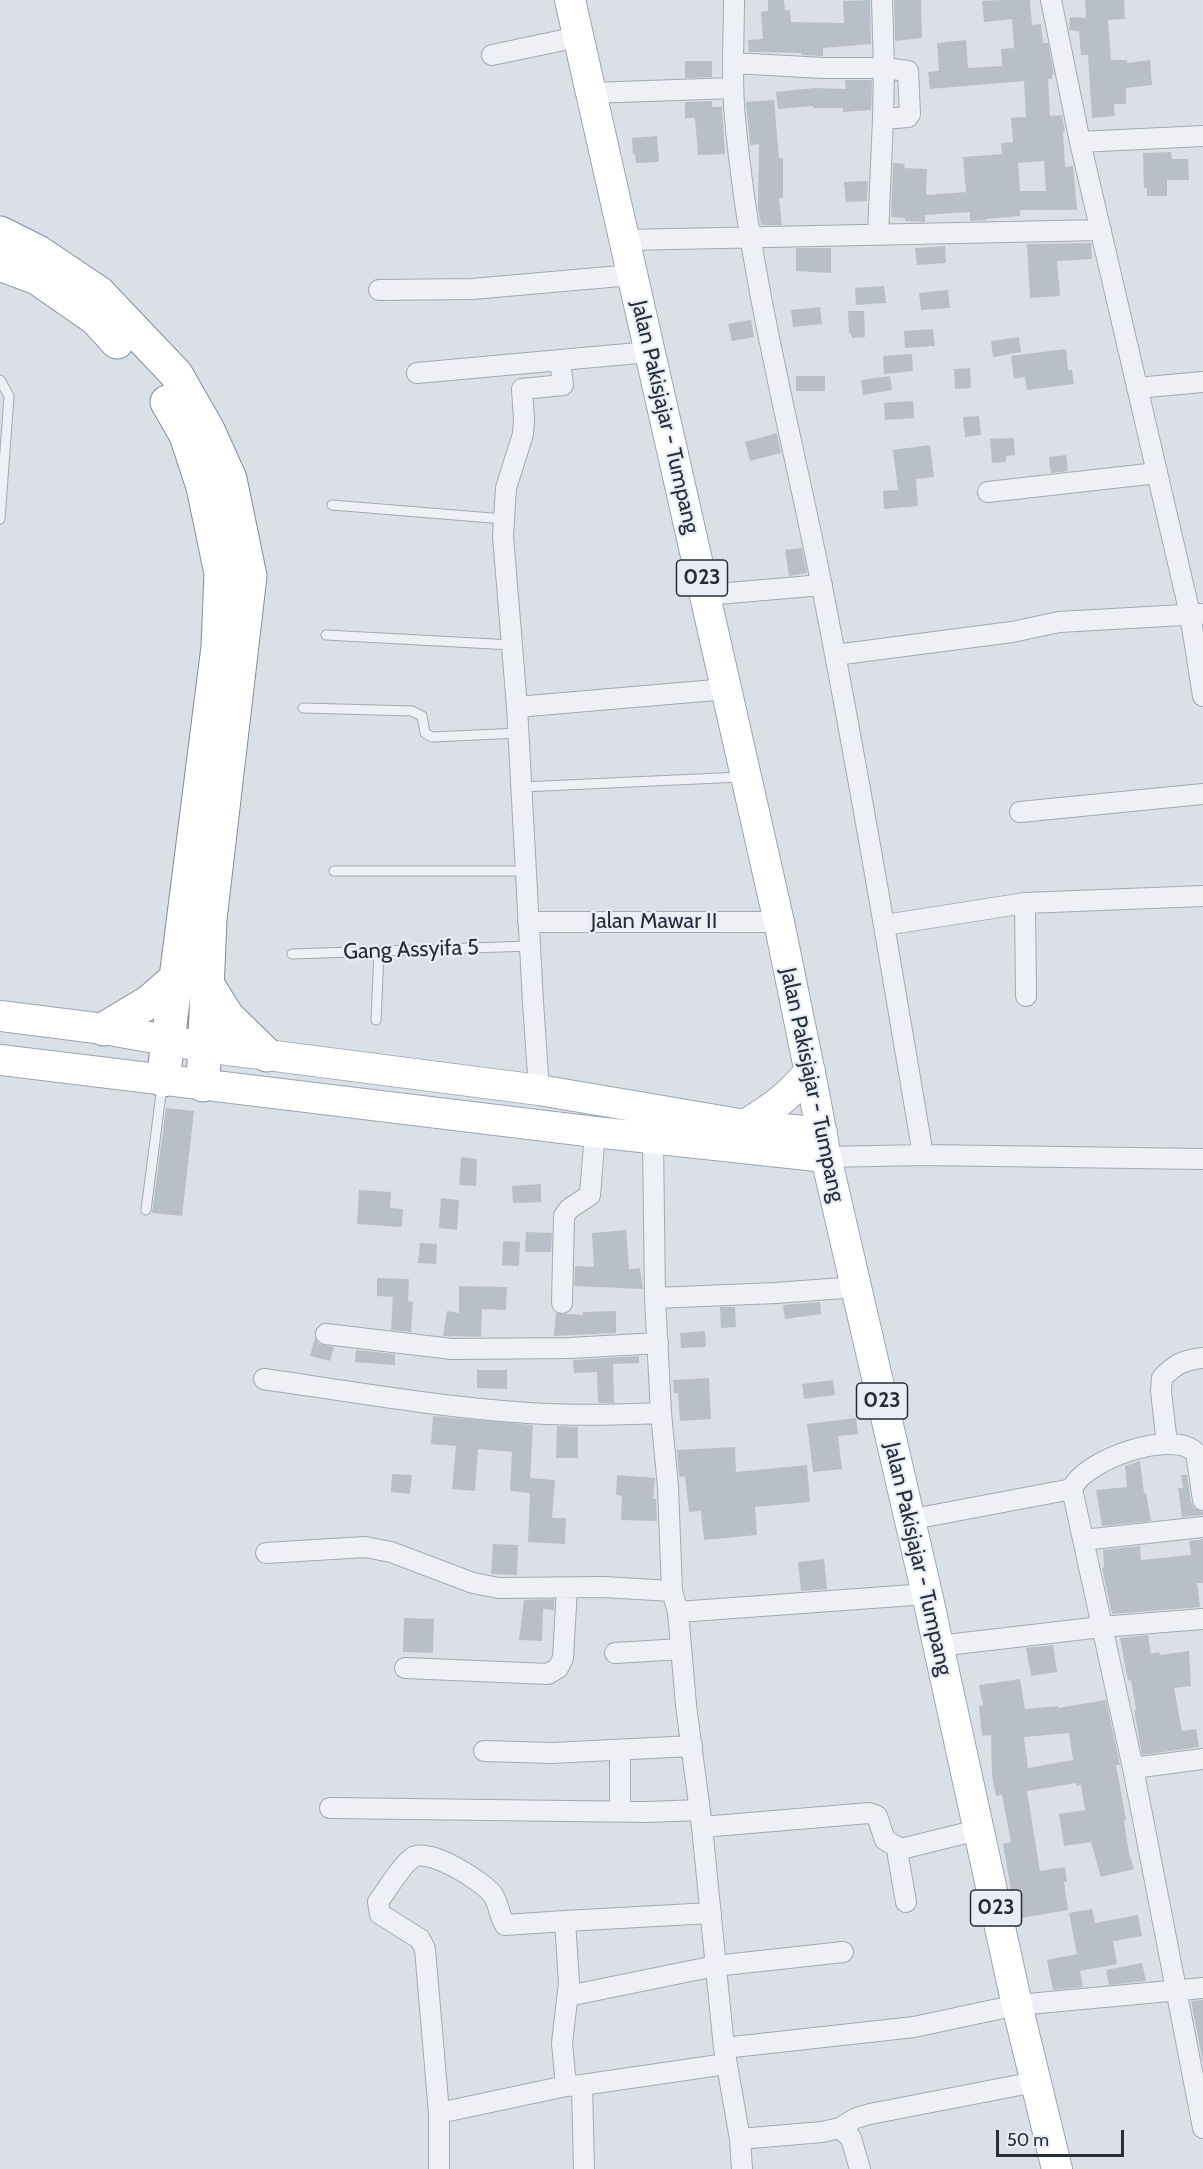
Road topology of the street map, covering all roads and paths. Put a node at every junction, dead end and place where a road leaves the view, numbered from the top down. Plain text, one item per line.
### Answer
1 (570, 0) edge
2 (734, 0) edge
3 (882, 0) edge
4 (1051, 0) edge
5 (578, 37) junction
6 (492, 55) dead end
7 (733, 63) junction
8 (884, 68) junction
9 (733, 88) junction
10 (591, 93) junction
11 (883, 119) junction
12 (1203, 136) edge
13 (1080, 142) junction
14 (1101, 230) junction
15 (0, 233) edge
16 (878, 234) junction
17 (749, 237) junction
18 (625, 240) junction
19 (0, 264) edge
20 (632, 275) junction
21 (379, 290) dead end
22 (649, 352) junction
23 (560, 361) junction
24 (417, 373) dead end
25 (0, 380) edge
26 (1203, 382) edge
27 (1137, 388) junction
28 (1157, 473) junction
29 (987, 492) dead end
30 (332, 505) dead end
31 (0, 519) edge
32 (504, 519) junction
33 (822, 585) junction
34 (706, 595) junction
35 (1196, 614) edge
36 (326, 635) dead end
37 (512, 645) junction
38 (835, 655) junction
39 (727, 689) junction
40 (1203, 696) edge
41 (517, 707) junction
42 (303, 708) dead end
43 (519, 733) junction
44 (747, 777) junction
45 (522, 787) junction
46 (1203, 794) edge
47 (1020, 812) dead end
48 (334, 871) dead end
49 (526, 871) junction
50 (1203, 896) edge
51 (1025, 903) junction
52 (528, 922) junction
53 (779, 922) junction
54 (885, 925) junction
55 (530, 946) junction
56 (379, 952) junction
57 (292, 954) dead end
58 (191, 980) junction
59 (1026, 996) dead end
60 (0, 1016) edge
61 (376, 1020) dead end
62 (104, 1029) junction
63 (168, 1040) junction
64 (206, 1047) junction
65 (267, 1055) junction
66 (0, 1060) edge
67 (810, 1071) junction
68 (163, 1080) junction
69 (203, 1085) junction
70 (539, 1090) junction
71 (745, 1125) junction
72 (595, 1132) junction
73 (653, 1139) junction
74 (824, 1145) junction
75 (923, 1155) junction
76 (1203, 1159) edge
77 (146, 1210) dead end
78 (856, 1287) junction
79 (655, 1298) junction
80 (562, 1303) dead end
81 (326, 1334) dead end
82 (658, 1342) junction
83 (1203, 1358) edge
84 (264, 1379) dead end
85 (661, 1413) junction
86 (1167, 1444) junction
87 (1072, 1489) junction
88 (1203, 1500) edge
89 (908, 1520) junction
90 (1203, 1527) edge
91 (1083, 1540) junction
92 (267, 1553) dead end
93 (567, 1588) junction
94 (672, 1591) junction
95 (927, 1594) junction
96 (678, 1612) junction
97 (1203, 1619) edge
98 (1101, 1627) junction
99 (938, 1646) junction
100 (681, 1649) junction
101 (615, 1653) dead end
102 (405, 1668) dead end
103 (692, 1746) junction
104 (484, 1750) dead end
105 (620, 1750) junction
106 (1203, 1759) edge
107 (1134, 1768) junction
108 (330, 1808) dead end
109 (620, 1811) junction
110 (701, 1819) junction
111 (978, 1830) junction
112 (901, 1849) junction
113 (906, 1902) dead end
114 (711, 1913) junction
115 (565, 1921) junction
116 (843, 1952) dead end
117 (715, 1966) junction
118 (1203, 1988) edge
119 (1177, 1991) junction
120 (568, 1996) junction
121 (1017, 2005) junction
122 (725, 2056) junction
123 (1035, 2082) junction
124 (574, 2085) junction
125 (440, 2113) junction
126 (840, 2128) junction
127 (1203, 2128) edge
128 (740, 2139) junction
129 (439, 2169) edge
130 (584, 2169) edge
131 (742, 2169) edge
132 (860, 2169) edge
133 (1057, 2169) edge

1 - 5 main road, Jalan Pakisjajar - Tumpang / 023
2 - 7 street
3 - 8 street
4 - 13 street
5 - 6 street
5 - 10 main road, Jalan Pakisjajar - Tumpang / 023
7 - 8 street
7 - 9 street
8 - 11 street
8 - 11 street
9 - 10 street
9 - 17 street
10 - 18 main road, Jalan Pakisjajar - Tumpang / 023
11 - 16 street
12 - 13 street
13 - 14 street
14 - 16 street
14 - 27 street
15 - 58 highway
16 - 17 street
17 - 18 street
17 - 33 street
18 - 20 main road, Jalan Pakisjajar - Tumpang / 023
19 - 58 highway
20 - 21 street
20 - 22 main road, Jalan Pakisjajar - Tumpang / 023
22 - 23 street
22 - 34 main road, Jalan Pakisjajar - Tumpang / 023
23 - 24 street
23 - 32 street
25 - 31 lane
26 - 27 street
27 - 28 street
28 - 29 street
28 - 35 street
30 - 32 lane
32 - 37 street
33 - 34 street
33 - 38 street
34 - 39 main road, Jalan Pakisjajar - Tumpang / 023
35 - 38 street
35 - 40 street
36 - 37 lane
37 - 41 street
38 - 54 street
39 - 41 street
39 - 44 main road, Jalan Pakisjajar - Tumpang / 023
41 - 43 street
42 - 43 lane
43 - 45 street
44 - 45 lane
44 - 53 main road, Jalan Pakisjajar - Tumpang / 023
45 - 49 street
46 - 47 street
48 - 49 lane
49 - 52 street
50 - 51 street
51 - 54 street
51 - 59 street
52 - 53 street, Jalan Mawar II
52 - 55 street
53 - 67 main road, Jalan Pakisjajar - Tumpang / 023
54 - 75 street
55 - 56 lane, Gang Assyifa 5
55 - 70 street
56 - 57 lane, Gang Assyifa 5
56 - 61 lane
58 - 62 highway
58 - 63 highway
58 - 64 highway
58 - 65 highway
60 - 62 main road
62 - 63 main road
63 - 64 main road
63 - 68 highway
64 - 65 main road
64 - 69 highway
65 - 70 main road
66 - 68 main road
67 - 71 main road
67 - 74 main road, Jalan Pakisjajar - Tumpang / 023
68 - 69 main road
68 - 77 lane
69 - 72 main road
70 - 71 main road
71 - 74 main road
72 - 73 main road
72 - 80 street
73 - 74 main road
73 - 79 street
74 - 75 street
74 - 78 main road, Jalan Pakisjajar - Tumpang / 023
75 - 76 street
78 - 79 street
78 - 89 main road, Jalan Pakisjajar - Tumpang / 023
79 - 82 street
81 - 82 street
82 - 85 street
83 - 86 street
84 - 85 street
85 - 94 street
86 - 87 street
86 - 88 street
87 - 89 street
87 - 91 street
87 - 98 street
89 - 95 main road, Jalan Pakisjajar - Tumpang / 023
90 - 91 street
91 - 98 street
92 - 93 street
93 - 94 street
93 - 102 street
94 - 96 street
95 - 96 street
95 - 99 main road, Jalan Pakisjajar - Tumpang / 023
96 - 100 street
97 - 98 street
98 - 99 street
98 - 107 street
99 - 111 main road, Jalan Pakisjajar - Tumpang / 023
100 - 101 street
100 - 103 street
103 - 105 street
103 - 110 street
104 - 105 street
105 - 109 street
106 - 107 street
107 - 119 street
108 - 109 street
109 - 110 street
110 - 112 street
110 - 114 street
111 - 112 street
111 - 121 main road, Jalan Pakisjajar - Tumpang / 023
112 - 113 street
114 - 115 street
114 - 117 street
115 - 120 street
115 - 125 street
116 - 117 street
117 - 120 street
117 - 122 street
118 - 119 street
119 - 121 street
119 - 127 street
120 - 124 street
121 - 122 street
121 - 123 main road, Jalan Pakisjajar - Tumpang / 023
122 - 124 street
122 - 128 street
123 - 126 street
123 - 133 main road, Jalan Pakisjajar - Tumpang / 023
124 - 125 street
124 - 130 street
125 - 129 street
126 - 128 street
126 - 132 street
128 - 131 street

